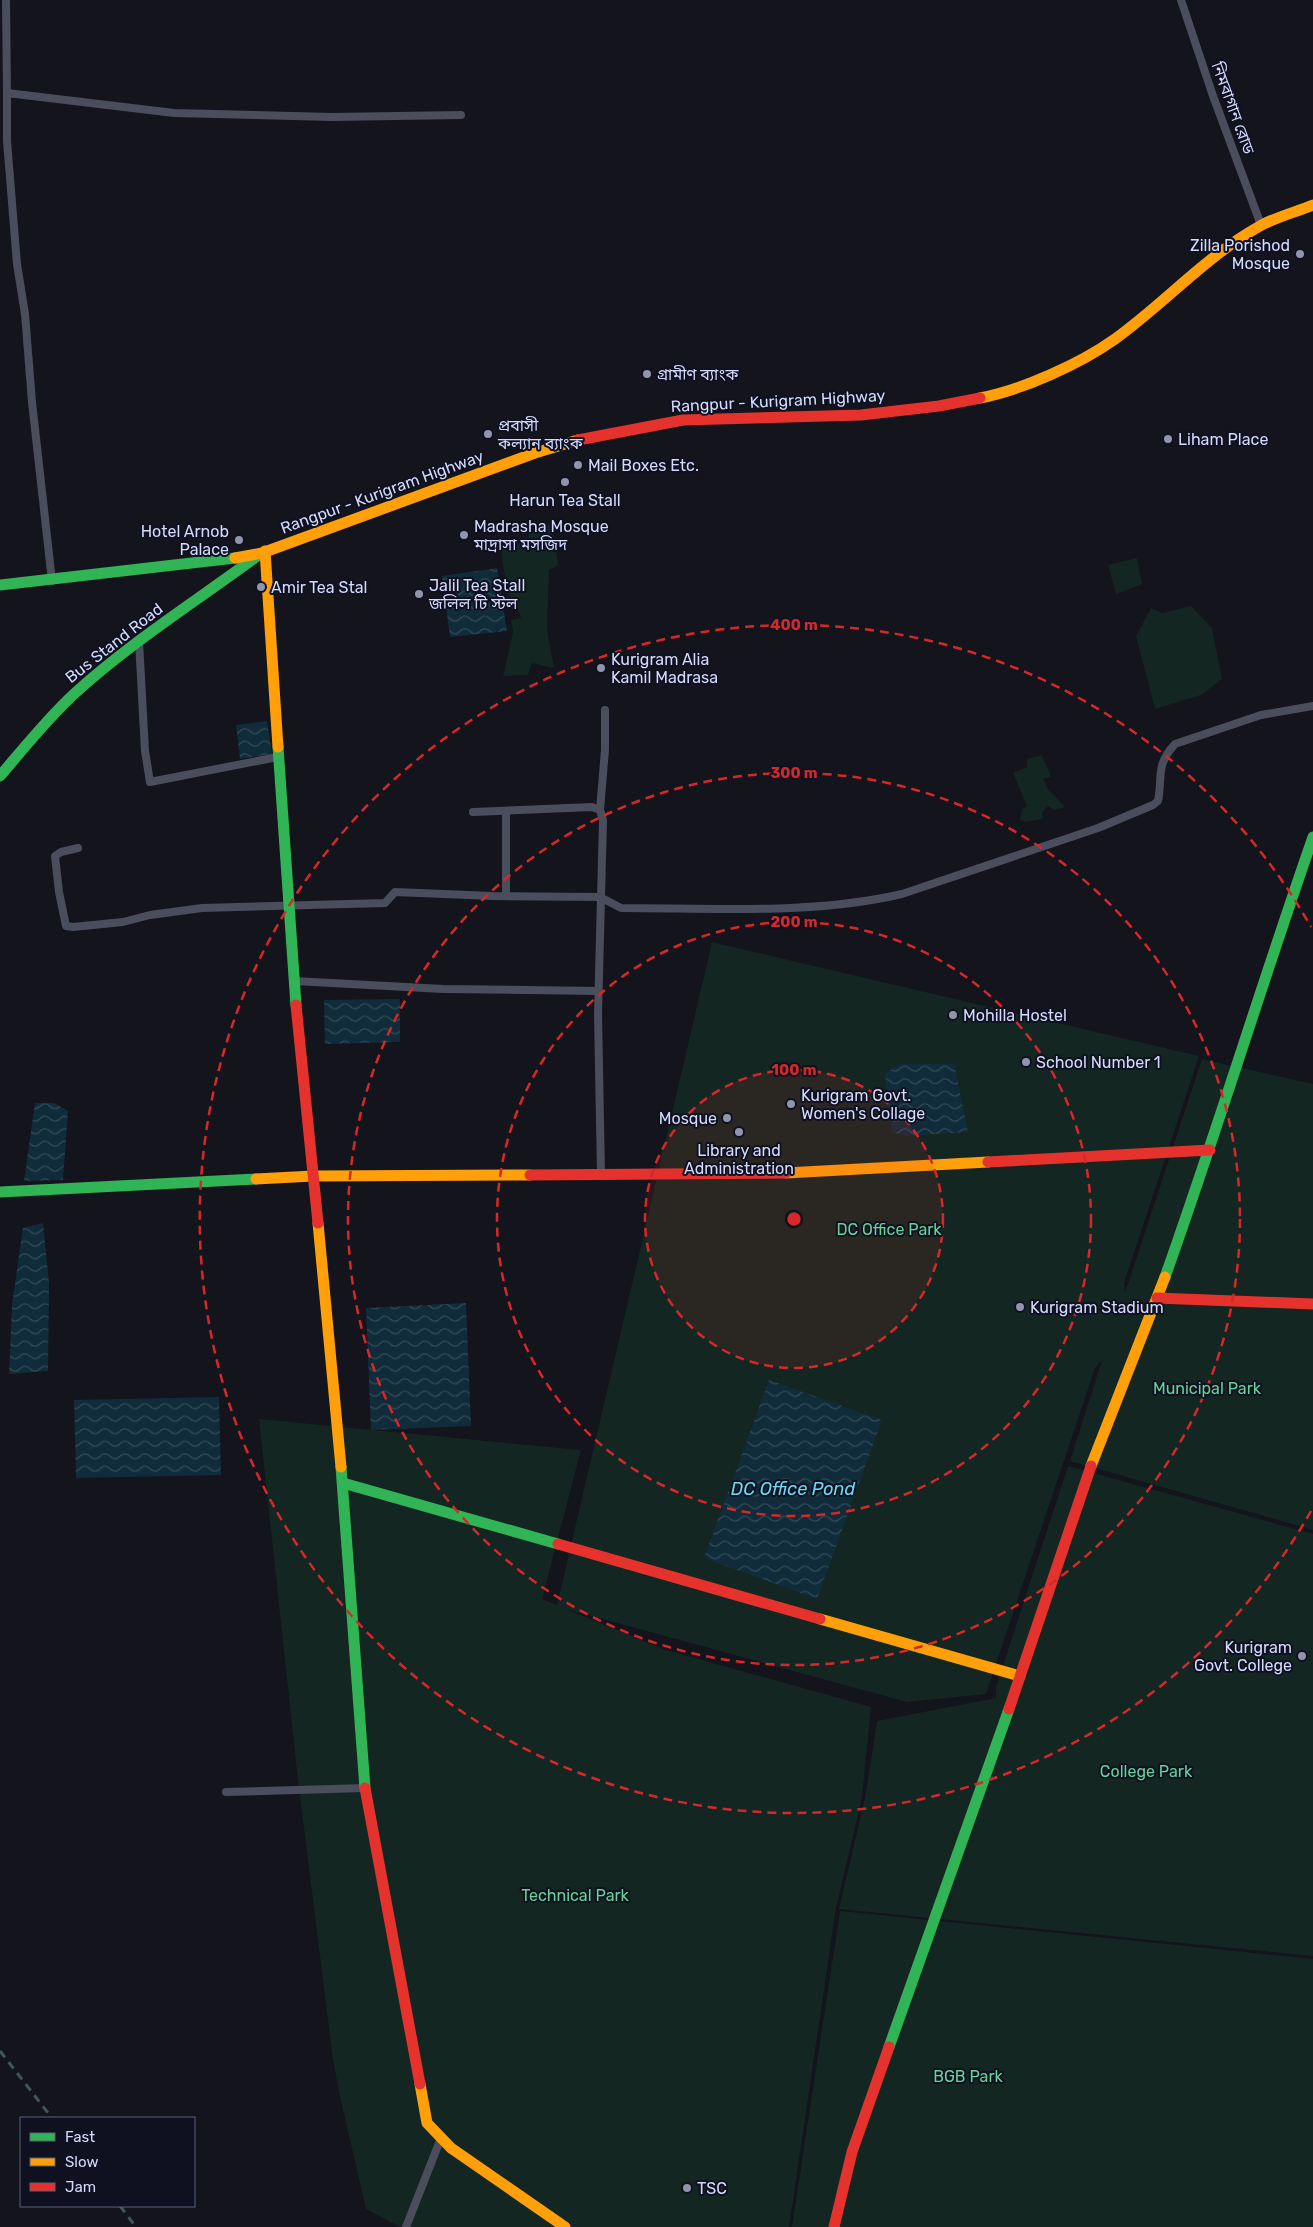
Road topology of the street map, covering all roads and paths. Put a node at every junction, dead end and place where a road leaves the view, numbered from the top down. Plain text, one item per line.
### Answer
1 (6, 0) edge
2 (1181, 0) edge
3 (7, 93) junction
4 (461, 115) dead end
5 (1313, 205) edge
6 (1261, 225) junction
7 (264, 552) junction
8 (52, 581) junction
9 (0, 585) edge
10 (138, 642) junction
11 (1313, 706) edge
12 (605, 710) dead end
13 (278, 757) junction
14 (0, 776) edge
15 (600, 810) junction
16 (510, 811) junction
17 (473, 812) dead end
18 (1313, 838) edge
19 (78, 848) dead end
20 (1309, 860) edge
21 (506, 896) junction
22 (600, 897) junction
23 (291, 907) junction
24 (294, 981) junction
25 (598, 991) junction
26 (1210, 1150) junction
27 (601, 1174) junction
28 (312, 1176) junction
29 (0, 1192) edge
30 (1158, 1298) junction
31 (1313, 1304) edge
32 (343, 1484) junction
33 (1020, 1676) junction
34 (365, 1788) junction
35 (226, 1792) dead end
36 (441, 2138) junction
37 (406, 2227) edge
38 (565, 2227) edge
39 (834, 2227) edge

1 - 3 street
2 - 6 street, নিমবাগান রোড
3 - 4 street
3 - 8 street
5 - 6 main road, Rangpur - Kurigram Highway
6 - 7 main road, Rangpur - Kurigram Highway
7 - 8 main road, Rangpur - Kurigram Highway
7 - 10 main road, Bus Stand Road
7 - 13 main road
8 - 9 main road, Rangpur - Kurigram Highway
10 - 13 street
10 - 14 main road, Bus Stand Road
11 - 22 street
12 - 15 street
13 - 23 main road
15 - 16 street
15 - 22 street
16 - 17 street
16 - 21 street
18 - 20 main road
19 - 23 street
20 - 26 main road
21 - 22 street
21 - 23 street
22 - 25 street
23 - 24 main road
24 - 25 street
24 - 28 main road
25 - 27 street
26 - 27 main road
26 - 30 main road
27 - 28 main road
28 - 29 main road
28 - 32 main road
30 - 31 main road
30 - 33 main road
32 - 33 main road
32 - 34 main road
33 - 39 main road
34 - 35 street
34 - 36 main road
36 - 37 street
36 - 38 main road

